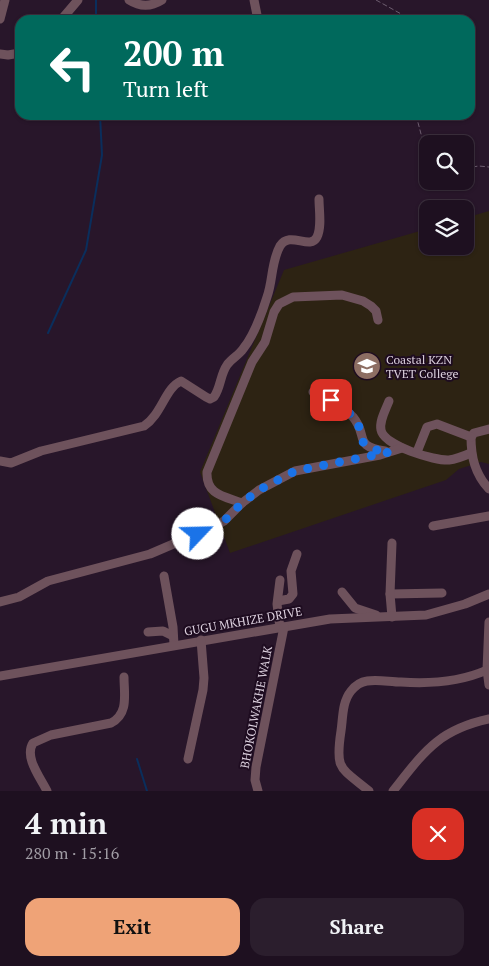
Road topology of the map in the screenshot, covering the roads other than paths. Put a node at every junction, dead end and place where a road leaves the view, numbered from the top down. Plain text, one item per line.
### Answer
1 (5, 0) edge
2 (78, 0) edge
3 (129, 0) edge
4 (162, 0) edge
5 (254, 0) edge
6 (65, 15) edge
7 (257, 15) edge
8 (0, 19) edge
9 (0, 54) edge
10 (15, 54) edge
11 (319, 199) dead end
12 (378, 320) dead end
13 (313, 392) dead end
14 (389, 401) dead end
15 (489, 429) edge
16 (471, 437) junction
17 (402, 448) junction
18 (390, 452) junction
19 (417, 452) junction
20 (471, 453) junction
21 (0, 460) edge
22 (488, 487) edge
23 (242, 503) junction
24 (489, 516) edge
25 (433, 526) dead end
26 (392, 543) dead end
27 (296, 554) dead end
28 (164, 576) dead end
29 (280, 580) dead end
30 (342, 592) dead end
31 (442, 593) dead end
32 (390, 594) junction
33 (489, 594) edge
34 (278, 601) junction
35 (0, 602) edge
36 (377, 617) junction
37 (392, 617) junction
38 (488, 625) edge
39 (282, 627) junction
40 (148, 632) dead end
41 (201, 640) junction
42 (173, 641) junction
43 (487, 670) junction
44 (0, 676) edge
45 (124, 677) dead end
46 (489, 685) edge
47 (489, 719) edge
48 (188, 759) dead end
49 (47, 791) edge
50 (258, 791) edge
51 (369, 791) edge
52 (393, 791) edge

1 - 8 street
2 - 6 street
3 - 4 street
5 - 7 street
9 - 10 street
11 - 21 street
12 - 23 street
13 - 18 street
14 - 17 street
15 - 16 street
16 - 19 street
16 - 20 street
17 - 18 street
17 - 19 street
18 - 23 street
19 - 20 street
20 - 22 street
23 - 35 street
24 - 25 street
26 - 32 street
27 - 34 street
28 - 42 street
29 - 34 street, BHOKOLWAKHE WALK
30 - 36 street
31 - 32 street
32 - 37 street
33 - 37 street, GUGU MKHIZE DRIVE
34 - 39 street, BHOKOLWAKHE WALK
36 - 37 street, GUGU MKHIZE DRIVE
36 - 39 street, GUGU MKHIZE DRIVE
38 - 43 street
39 - 41 street, GUGU MKHIZE DRIVE
39 - 50 street, BHOKOLWAKHE WALK
40 - 42 street
41 - 42 street, GUGU MKHIZE DRIVE
41 - 48 street
42 - 44 street, GUGU MKHIZE DRIVE
43 - 46 street
43 - 51 street
45 - 49 street
47 - 52 street

